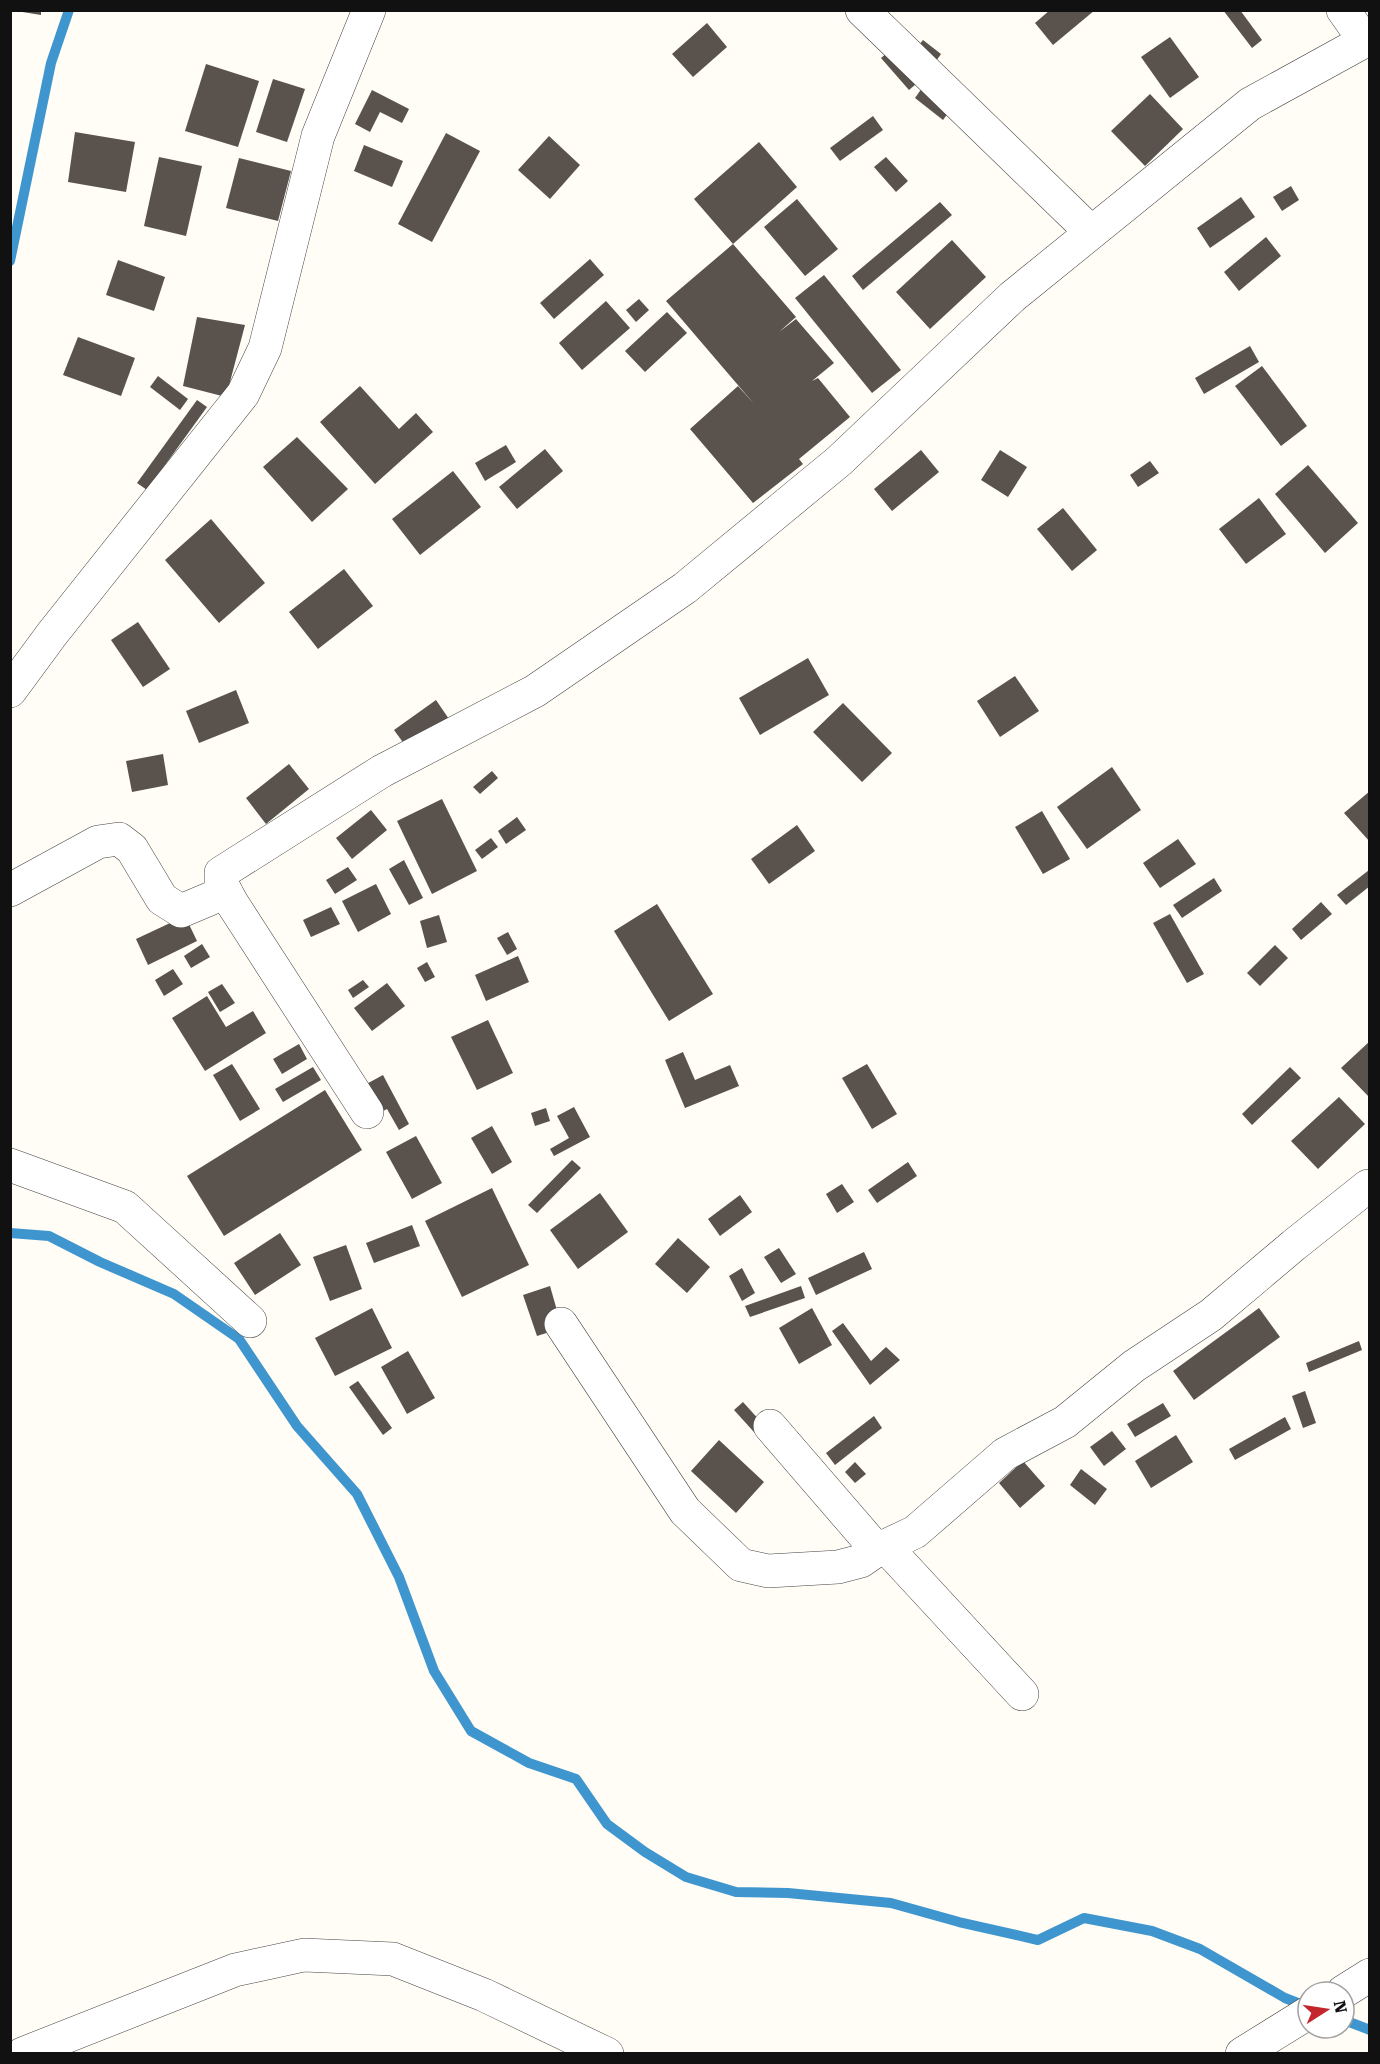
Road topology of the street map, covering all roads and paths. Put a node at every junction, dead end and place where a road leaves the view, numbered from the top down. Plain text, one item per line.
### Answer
1 (862, 10) edge
2 (1343, 10) edge
3 (369, 11) edge
4 (1367, 40) edge
5 (1091, 232) junction
6 (10, 691) edge
7 (10, 890) edge
8 (226, 892) junction
9 (367, 1112) dead end
10 (10, 1165) edge
11 (1369, 1191) edge
12 (250, 1320) dead end
13 (561, 1324) dead end
14 (770, 1426) dead end
15 (881, 1548) junction
16 (1022, 1694) dead end
17 (1370, 1976) edge
18 (1356, 1984) edge
19 (1296, 2020) edge
20 (22, 2054) edge
21 (607, 2054) edge
22 (1242, 2054) edge

1 - 5 street
2 - 4 street
3 - 6 street
4 - 5 street
5 - 8 street
7 - 8 street
8 - 9 street
10 - 12 street
11 - 15 street
13 - 15 street
14 - 15 street
15 - 16 street
17 - 18 street
19 - 22 street
20 - 21 street

